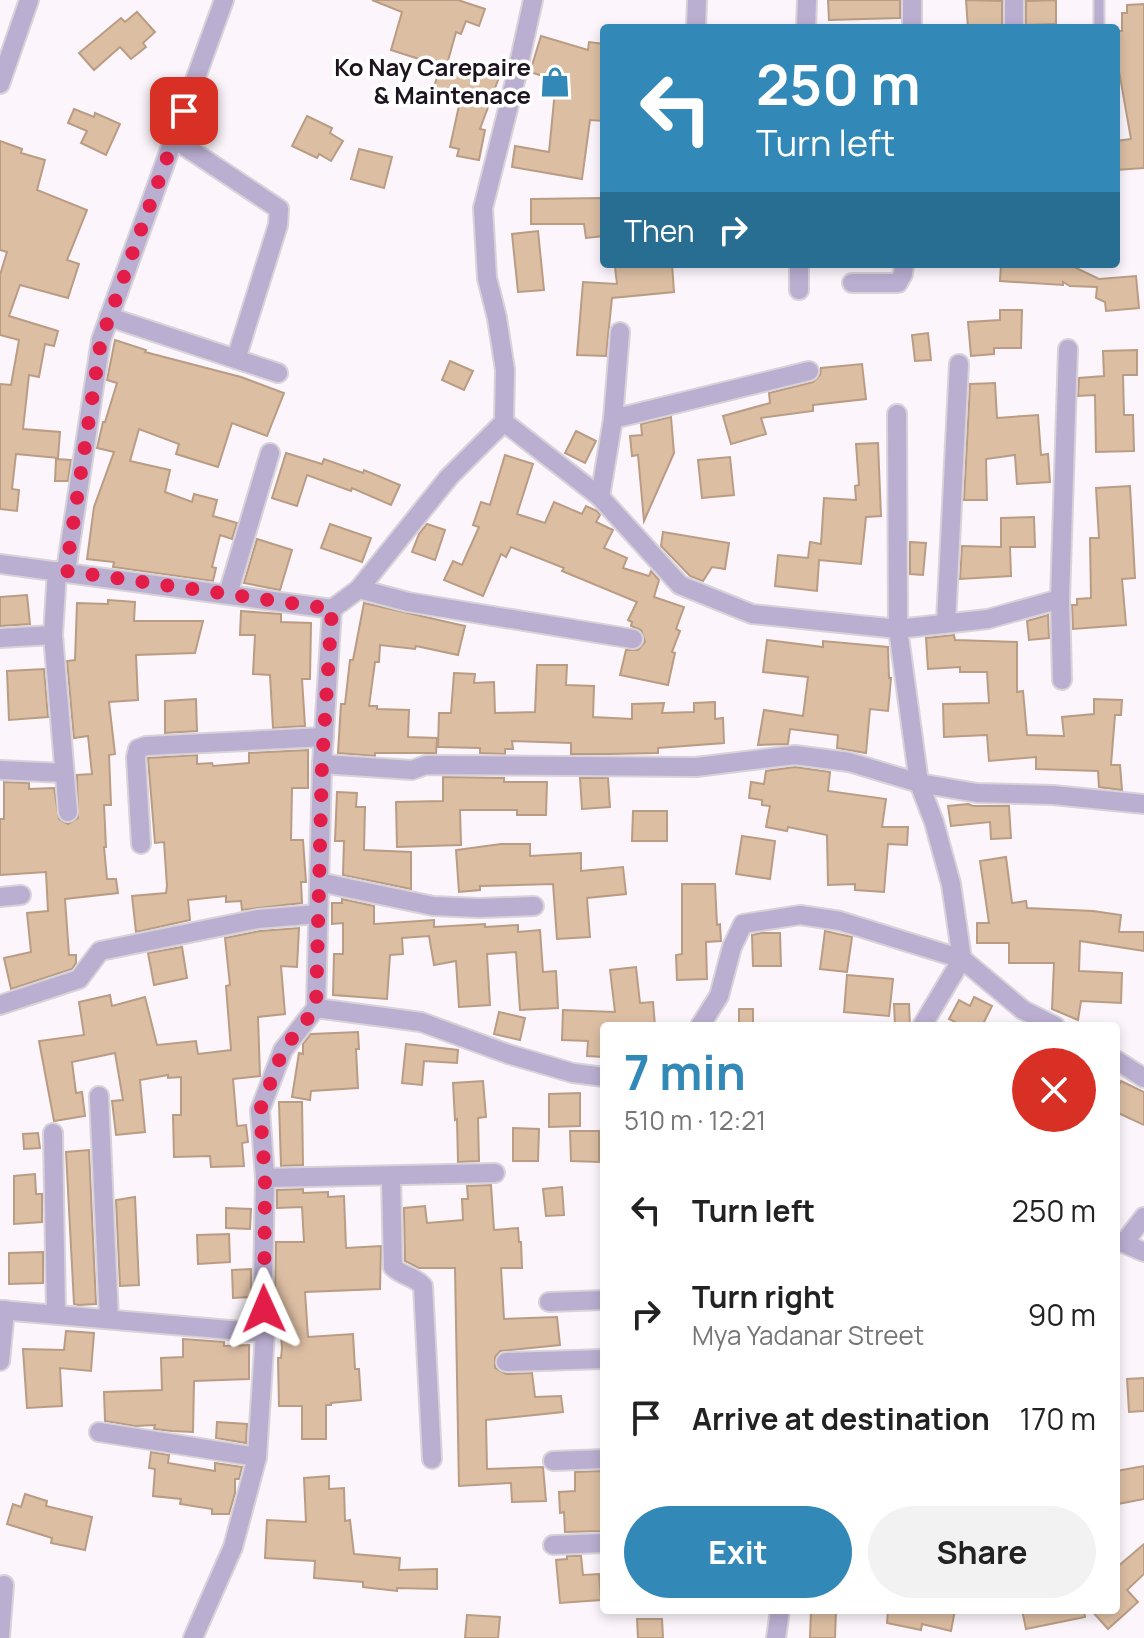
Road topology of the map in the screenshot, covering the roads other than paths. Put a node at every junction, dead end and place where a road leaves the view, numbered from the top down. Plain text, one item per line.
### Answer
1 (29, 0) edge
2 (224, 0) edge
3 (533, 0) edge
4 (697, 0) edge
5 (807, 0) edge
6 (912, 0) edge
7 (1014, 0) edge
8 (1099, 0) edge
9 (696, 24) edge
10 (806, 24) edge
11 (912, 24) edge
12 (1014, 24) edge
13 (1099, 24) edge
14 (0, 84) edge
15 (174, 139) junction
16 (799, 268) edge
17 (904, 268) edge
18 (852, 283) dead end
19 (799, 290) dead end
20 (109, 317) junction
21 (620, 332) dead end
22 (1068, 349) dead end
23 (236, 359) junction
24 (959, 364) dead end
25 (809, 371) dead end
26 (278, 373) dead end
27 (897, 414) dead end
28 (613, 419) junction
29 (504, 422) junction
30 (270, 453) dead end
31 (600, 497) junction
32 (0, 564) edge
33 (62, 571) junction
34 (359, 589) junction
35 (228, 594) junction
36 (1060, 599) junction
37 (332, 609) junction
38 (946, 622) junction
39 (898, 629) junction
40 (53, 635) junction
41 (0, 638) edge
42 (633, 639) dead end
43 (1062, 680) dead end
44 (324, 737) junction
45 (322, 764) junction
46 (0, 770) edge
47 (64, 773) junction
48 (919, 783) junction
49 (1144, 804) edge
50 (68, 812) dead end
51 (141, 844) dead end
52 (319, 882) junction
53 (21, 895) dead end
54 (0, 897) edge
55 (534, 906) dead end
56 (318, 914) junction
57 (962, 959) junction
58 (0, 1005) edge
59 (316, 1008) junction
60 (703, 1022) edge
61 (924, 1022) edge
62 (1047, 1022) edge
63 (1120, 1063) edge
64 (600, 1076) edge
65 (1144, 1078) edge
66 (99, 1096) dead end
67 (53, 1133) dead end
68 (495, 1173) dead end
69 (391, 1176) junction
70 (265, 1178) junction
71 (1144, 1217) edge
72 (1120, 1242) edge
73 (1144, 1252) edge
74 (600, 1300) edge
75 (549, 1302) dead end
76 (2, 1310) edge
77 (56, 1314) junction
78 (109, 1319) junction
79 (265, 1333) junction
80 (600, 1359) edge
81 (0, 1361) edge
82 (506, 1362) dead end
83 (99, 1432) dead end
84 (257, 1457) junction
85 (432, 1459) dead end
86 (600, 1459) edge
87 (553, 1461) dead end
88 (600, 1543) edge
89 (553, 1545) dead end
90 (4, 1585) dead end
91 (779, 1614) edge
92 (0, 1636) edge
93 (193, 1638) edge
94 (776, 1638) edge

1 - 14 street
2 - 15 street
3 - 29 street
4 - 9 street
5 - 10 street
6 - 11 street
7 - 12 street
8 - 13 lane
15 - 20 street
15 - 23 street
16 - 19 street
17 - 18 street
20 - 23 street
20 - 33 street
21 - 28 street
22 - 36 street
23 - 26 street
24 - 38 street
25 - 28 street
27 - 39 street
28 - 31 street
29 - 31 street
29 - 34 street
30 - 35 street
31 - 39 street
32 - 33 street
33 - 35 street
33 - 40 street
34 - 37 street
34 - 42 street
35 - 37 street
36 - 38 street
36 - 43 street
37 - 44 street
38 - 39 street
39 - 48 street
40 - 41 street
40 - 47 street
44 - 45 street
44 - 51 street
45 - 48 street
45 - 52 street
46 - 47 street
47 - 50 street
48 - 49 street
48 - 57 street
52 - 55 street
52 - 56 street
53 - 54 street
56 - 58 street
56 - 59 street
57 - 60 street
57 - 61 street
57 - 62 street
59 - 64 street
59 - 70 street
63 - 65 street
66 - 78 street
67 - 77 street
68 - 69 street
69 - 70 street
69 - 85 street
70 - 79 street
71 - 72 street
72 - 73 street
74 - 75 street
76 - 77 street
76 - 81 street
77 - 78 street
78 - 79 street
79 - 84 street
80 - 82 street
83 - 84 street
84 - 93 street
86 - 87 street
88 - 89 street
90 - 92 street
91 - 94 street

